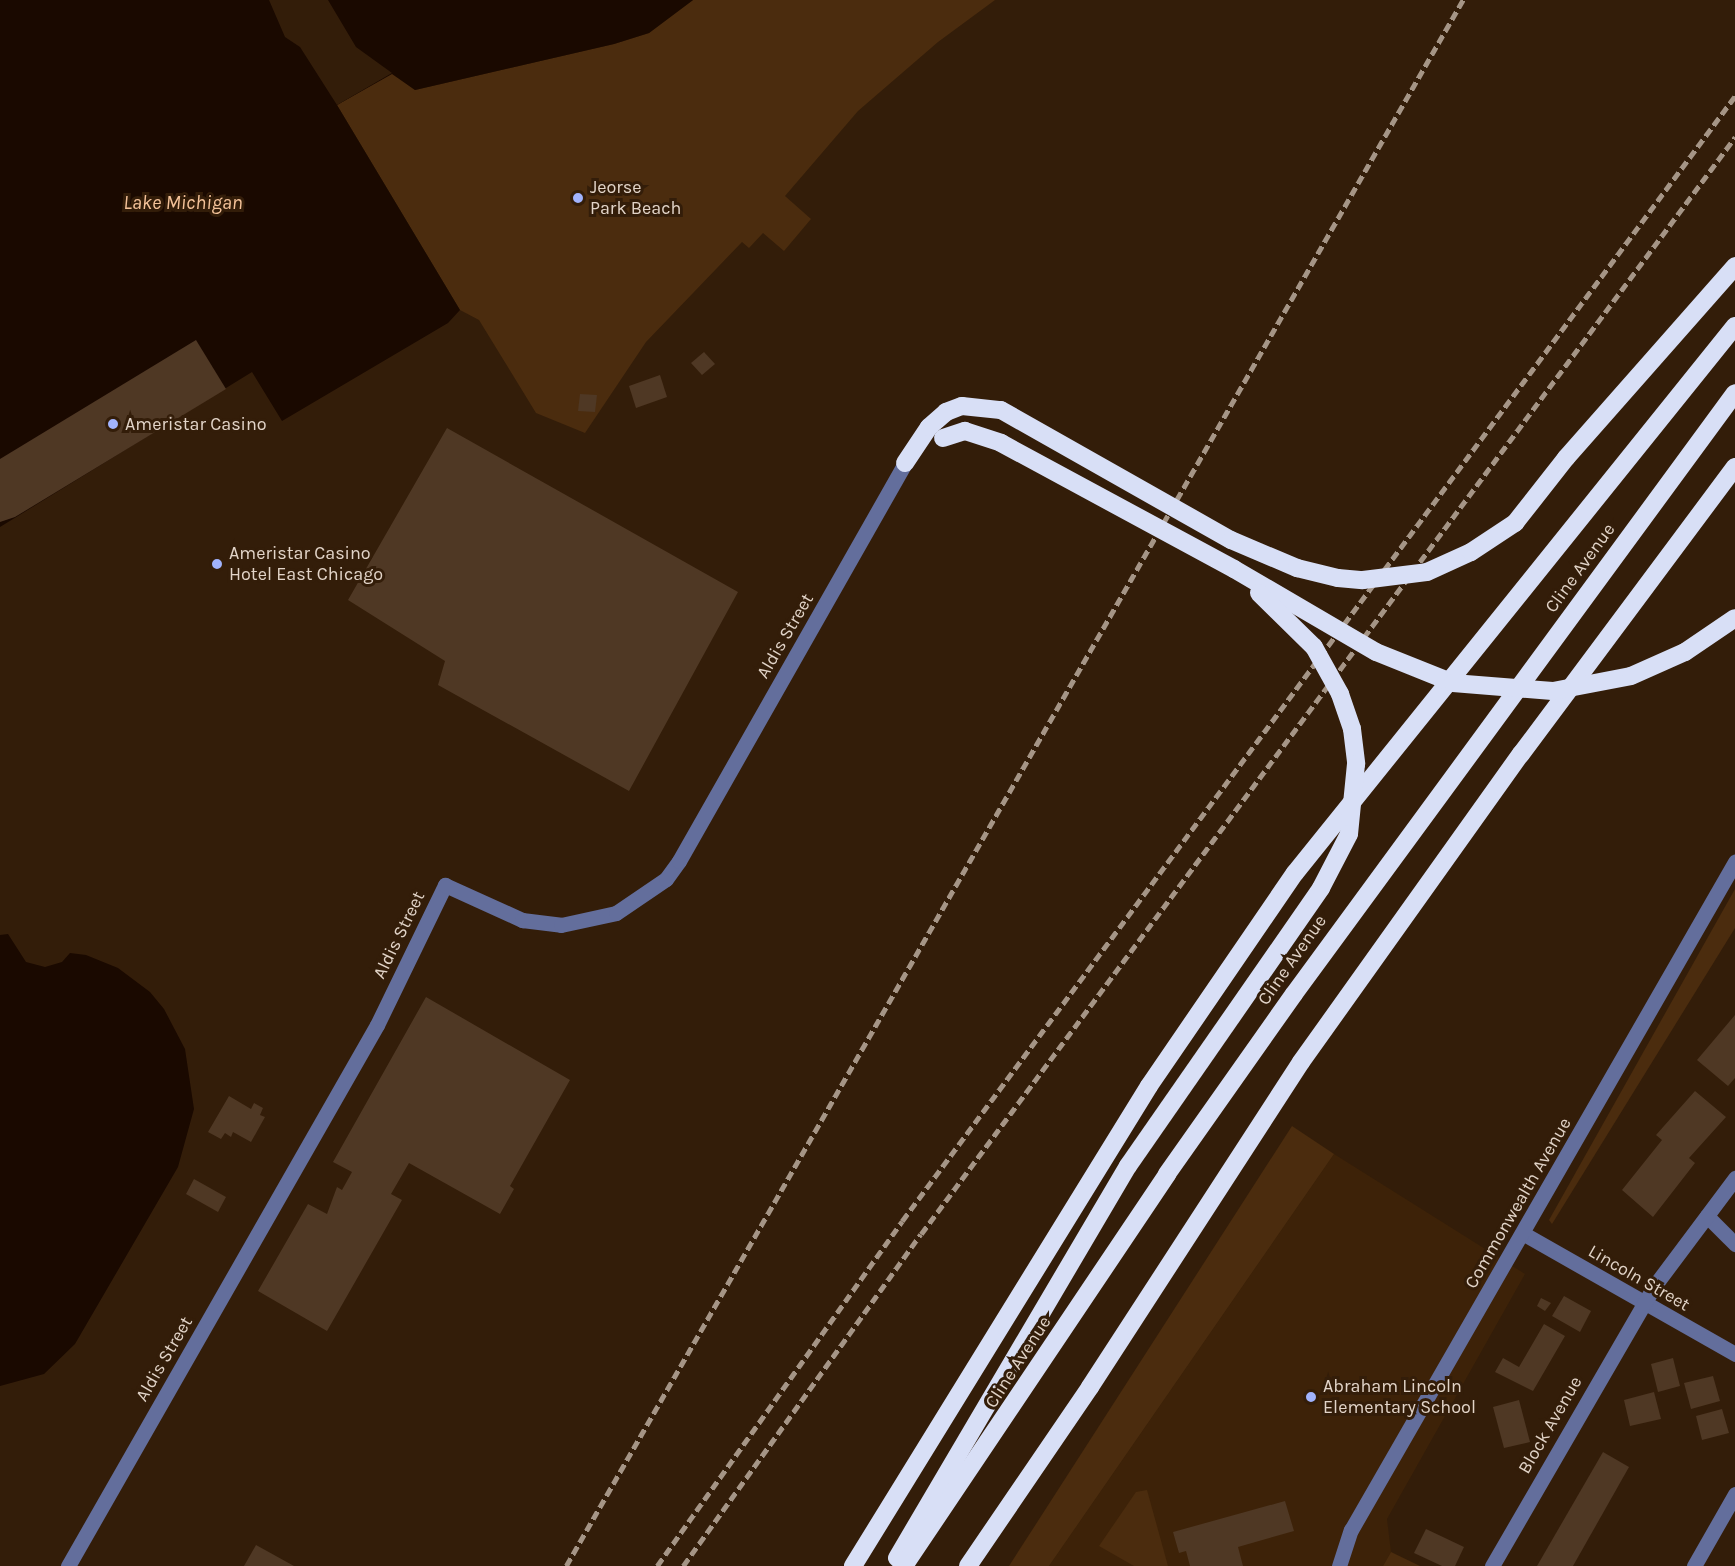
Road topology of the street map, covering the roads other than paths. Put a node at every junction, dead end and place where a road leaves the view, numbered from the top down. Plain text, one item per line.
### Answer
1 (1735, 266) edge
2 (1735, 326) edge
3 (1735, 393) edge
4 (905, 463) junction
5 (1735, 467) edge
6 (1234, 569) junction
7 (1735, 618) edge
8 (1735, 862) edge
9 (1735, 1178) edge
10 (1707, 1216) junction
11 (1524, 1234) junction
12 (1735, 1244) edge
13 (1643, 1303) junction
14 (1735, 1354) edge
15 (1735, 1494) edge
16 (68, 1566) edge
17 (853, 1566) edge
18 (892, 1566) edge
19 (904, 1566) edge
20 (968, 1566) edge
21 (1339, 1566) edge
22 (1492, 1566) edge
23 (1694, 1566) edge

1 - 4 highway, bridge
2 - 17 highway
3 - 19 highway, Cline Avenue
4 - 6 highway, bridge
4 - 16 street, Aldis Street
5 - 20 highway
6 - 7 highway, bridge
6 - 18 highway, bridge
8 - 11 street, Commonwealth Avenue
9 - 10 street, Block Avenue
10 - 12 street
10 - 13 street, Block Avenue
11 - 13 street, Lincoln Street
11 - 21 street, Commonwealth Avenue
13 - 14 street, Lincoln Street
13 - 22 street, Block Avenue
15 - 23 street

